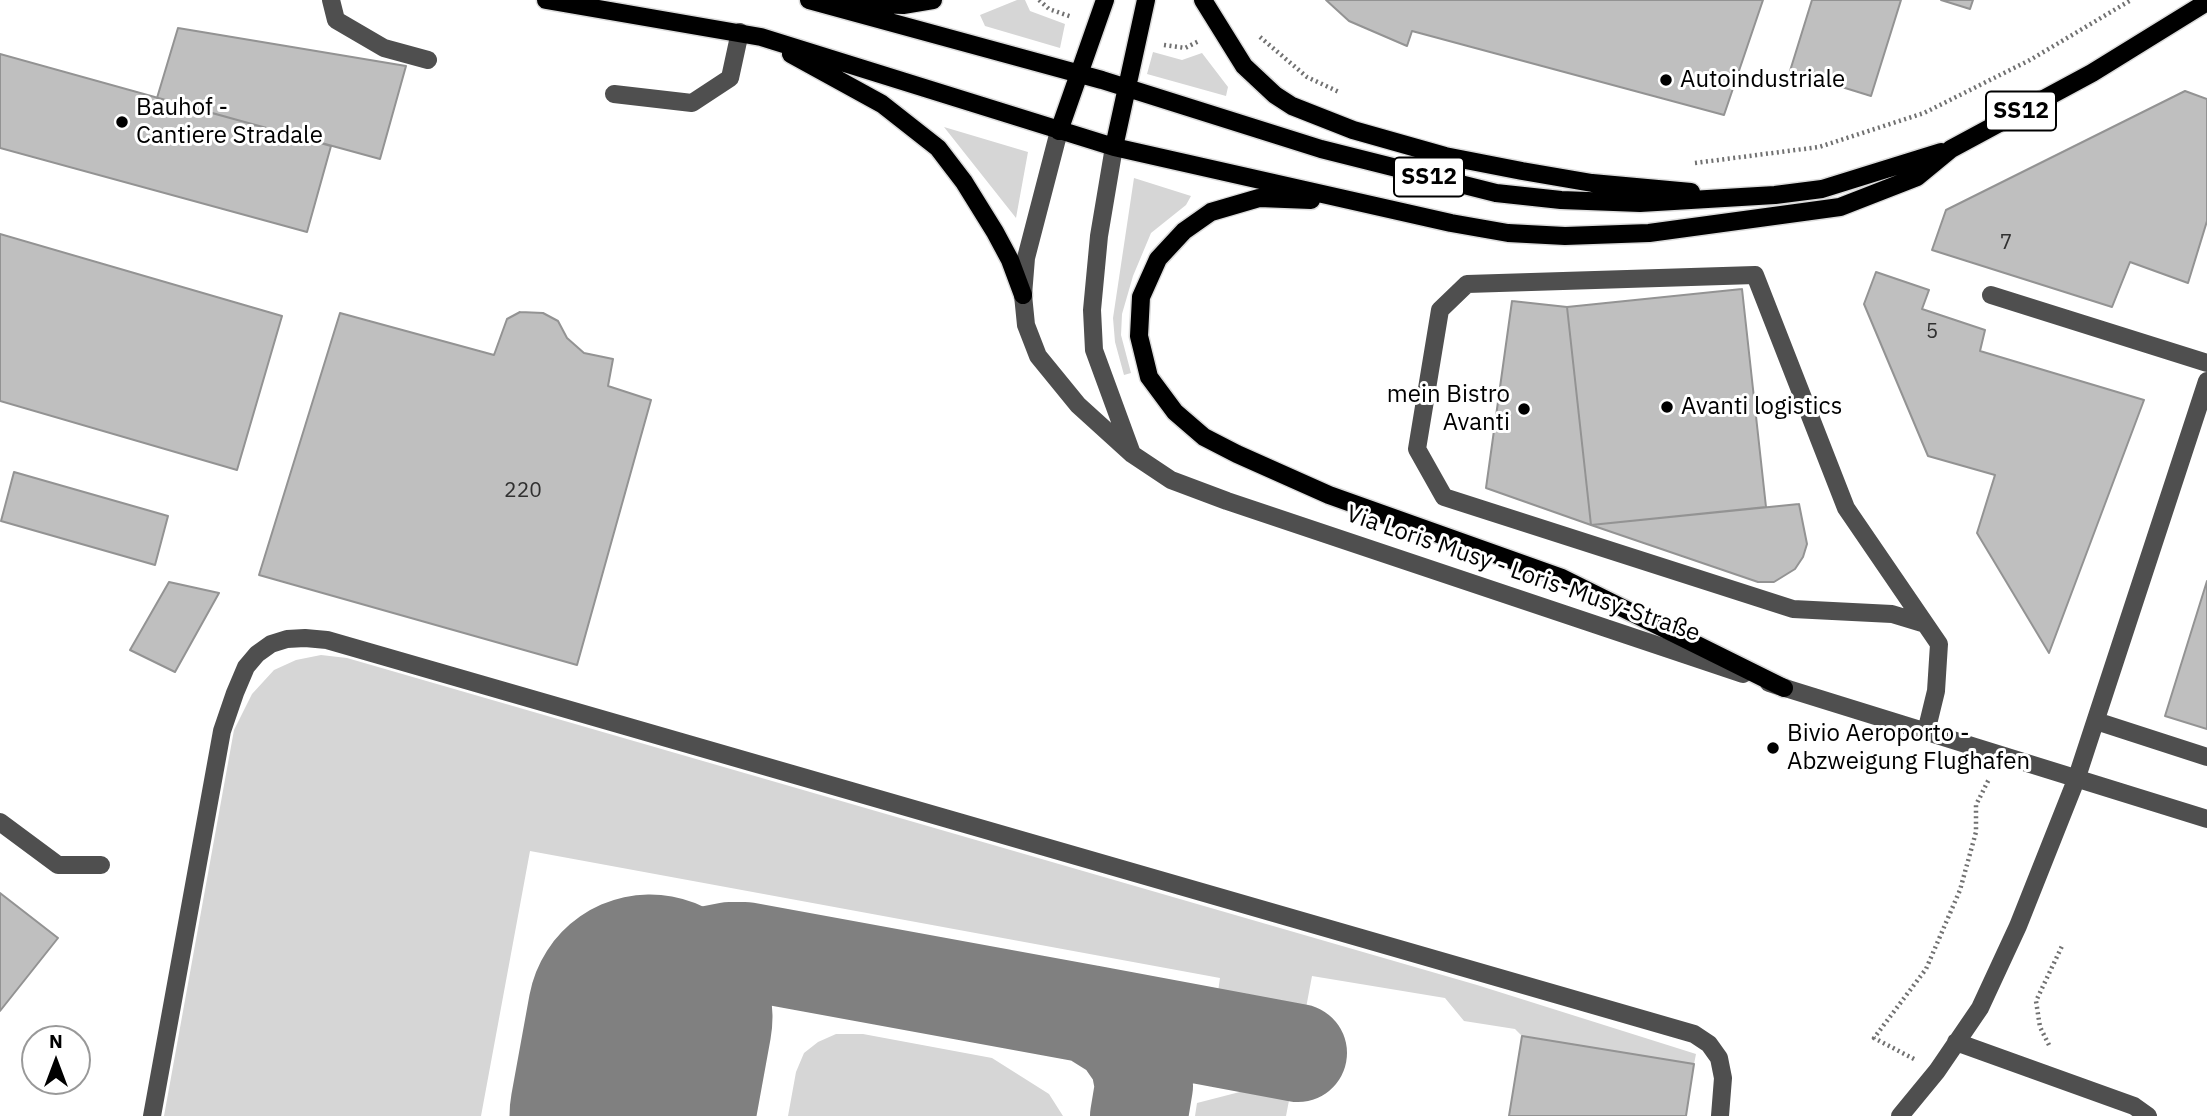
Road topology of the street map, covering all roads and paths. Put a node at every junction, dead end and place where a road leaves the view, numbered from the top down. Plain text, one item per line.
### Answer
1 (331, 0) edge
2 (547, 0) edge
3 (933, 0) edge
4 (1105, 0) edge
5 (1146, 0) edge
6 (1203, 0) edge
7 (2131, 0) edge
8 (813, 1) edge
9 (2207, 2) edge
10 (740, 32) junction
11 (1254, 32) dead end
12 (761, 37) junction
13 (428, 60) dead end
14 (1079, 73) junction
15 (1126, 88) junction
16 (614, 94) dead end
17 (1351, 98) dead end
18 (1059, 131) junction
19 (1114, 148) junction
20 (1951, 149) junction
21 (1687, 163) dead end
22 (1743, 197) junction
23 (1451, 223) junction
24 (1023, 295) junction
25 (1991, 295) dead end
26 (2207, 363) edge
27 (2207, 381) edge
28 (1132, 454) junction
29 (1925, 624) junction
30 (1784, 688) junction
31 (2096, 721) junction
32 (1926, 732) junction
33 (1999, 755) junction
34 (2207, 757) edge
35 (2076, 780) junction
36 (2207, 819) edge
37 (0, 822) edge
38 (101, 865) dead end
39 (2062, 946) dead end
40 (1956, 1042) junction
41 (2050, 1048) dead end
42 (1937, 1070) junction
43 (152, 1116) edge
44 (1720, 1116) edge
45 (1900, 1116) edge
46 (2148, 1116) edge

1 - 13 street
2 - 10 main road
3 - 8 main road
4 - 14 main road
5 - 15 main road
6 - 22 main road
7 - 21 path
8 - 14 main road
9 - 20 main road, SS12
10 - 12 main road
10 - 16 street
11 - 17 path
12 - 18 main road
12 - 24 main road
14 - 15 main road, SS12
14 - 18 main road
15 - 19 main road
15 - 22 main road, SS12
18 - 19 main road
18 - 24 street, Via Loris Musy - Loris-Musy-Straße
19 - 23 main road
19 - 28 street
20 - 22 main road, SS12
20 - 23 main road, SS12
23 - 30 main road
24 - 28 street, Via Loris Musy - Loris-Musy-Straße
25 - 26 street
27 - 31 street
28 - 30 street, Via Loris Musy - Loris-Musy-Straße
29 - 29 street
29 - 32 street
30 - 32 street, Via Loris Musy - Loris-Musy-Straße
31 - 34 street
31 - 35 street
32 - 33 street, Via Loris Musy - Loris-Musy-Straße
33 - 35 street, Via Loris Musy - Loris-Musy-Straße
33 - 42 path
35 - 36 street, Via Loris Musy - Loris-Musy-Straße
35 - 40 street
37 - 38 street
39 - 41 path
40 - 42 street
40 - 46 street
42 - 45 street
43 - 44 street

